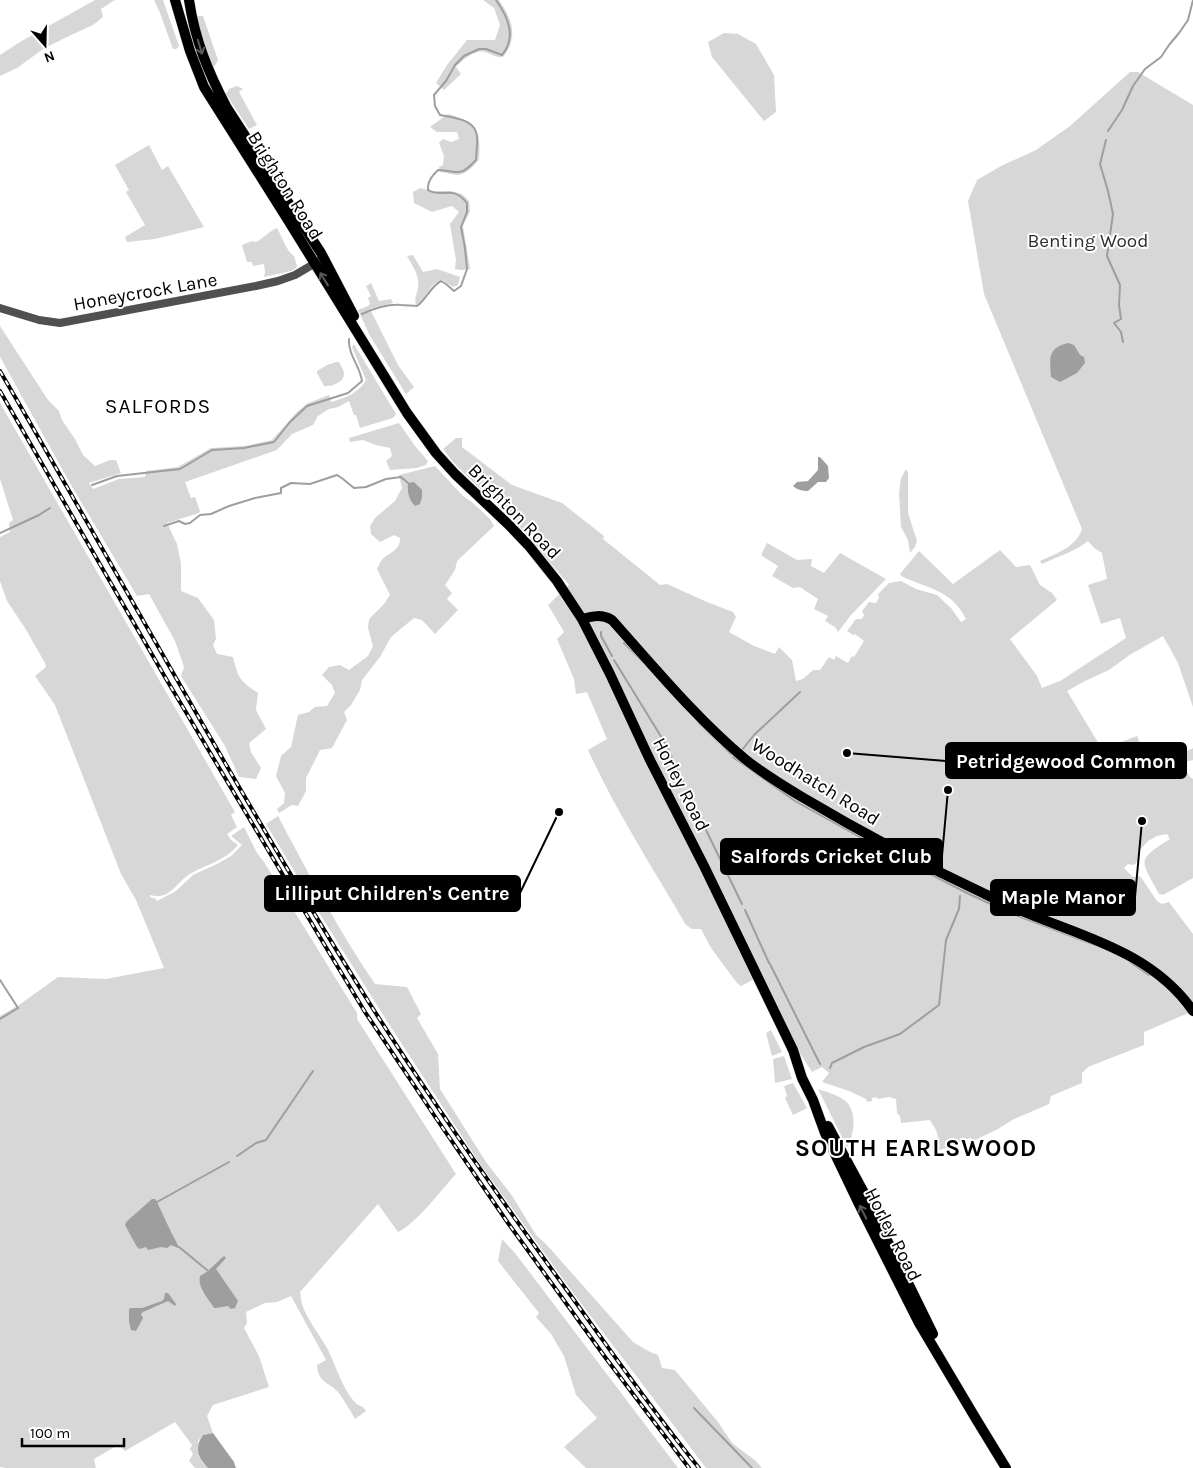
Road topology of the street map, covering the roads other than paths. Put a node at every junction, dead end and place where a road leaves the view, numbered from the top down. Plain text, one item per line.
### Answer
1 (175, 0) edge
2 (188, 0) edge
3 (324, 258) junction
4 (315, 263) junction
5 (0, 308) edge
6 (387, 380) junction
7 (582, 619) junction
8 (1193, 1011) edge
9 (1006, 1468) edge

1 - 4 main road, Brighton Road
2 -> 3 main road, Brighton Road
3 - 4 street, Honeycrock Lane
3 - 6 main road, Brighton Road
4 - 5 street, Honeycrock Lane
6 -> 4 main road, Brighton Road
6 - 7 main road, Brighton Road
7 - 8 main road, Woodhatch Road
7 - 9 main road, Horley Road

